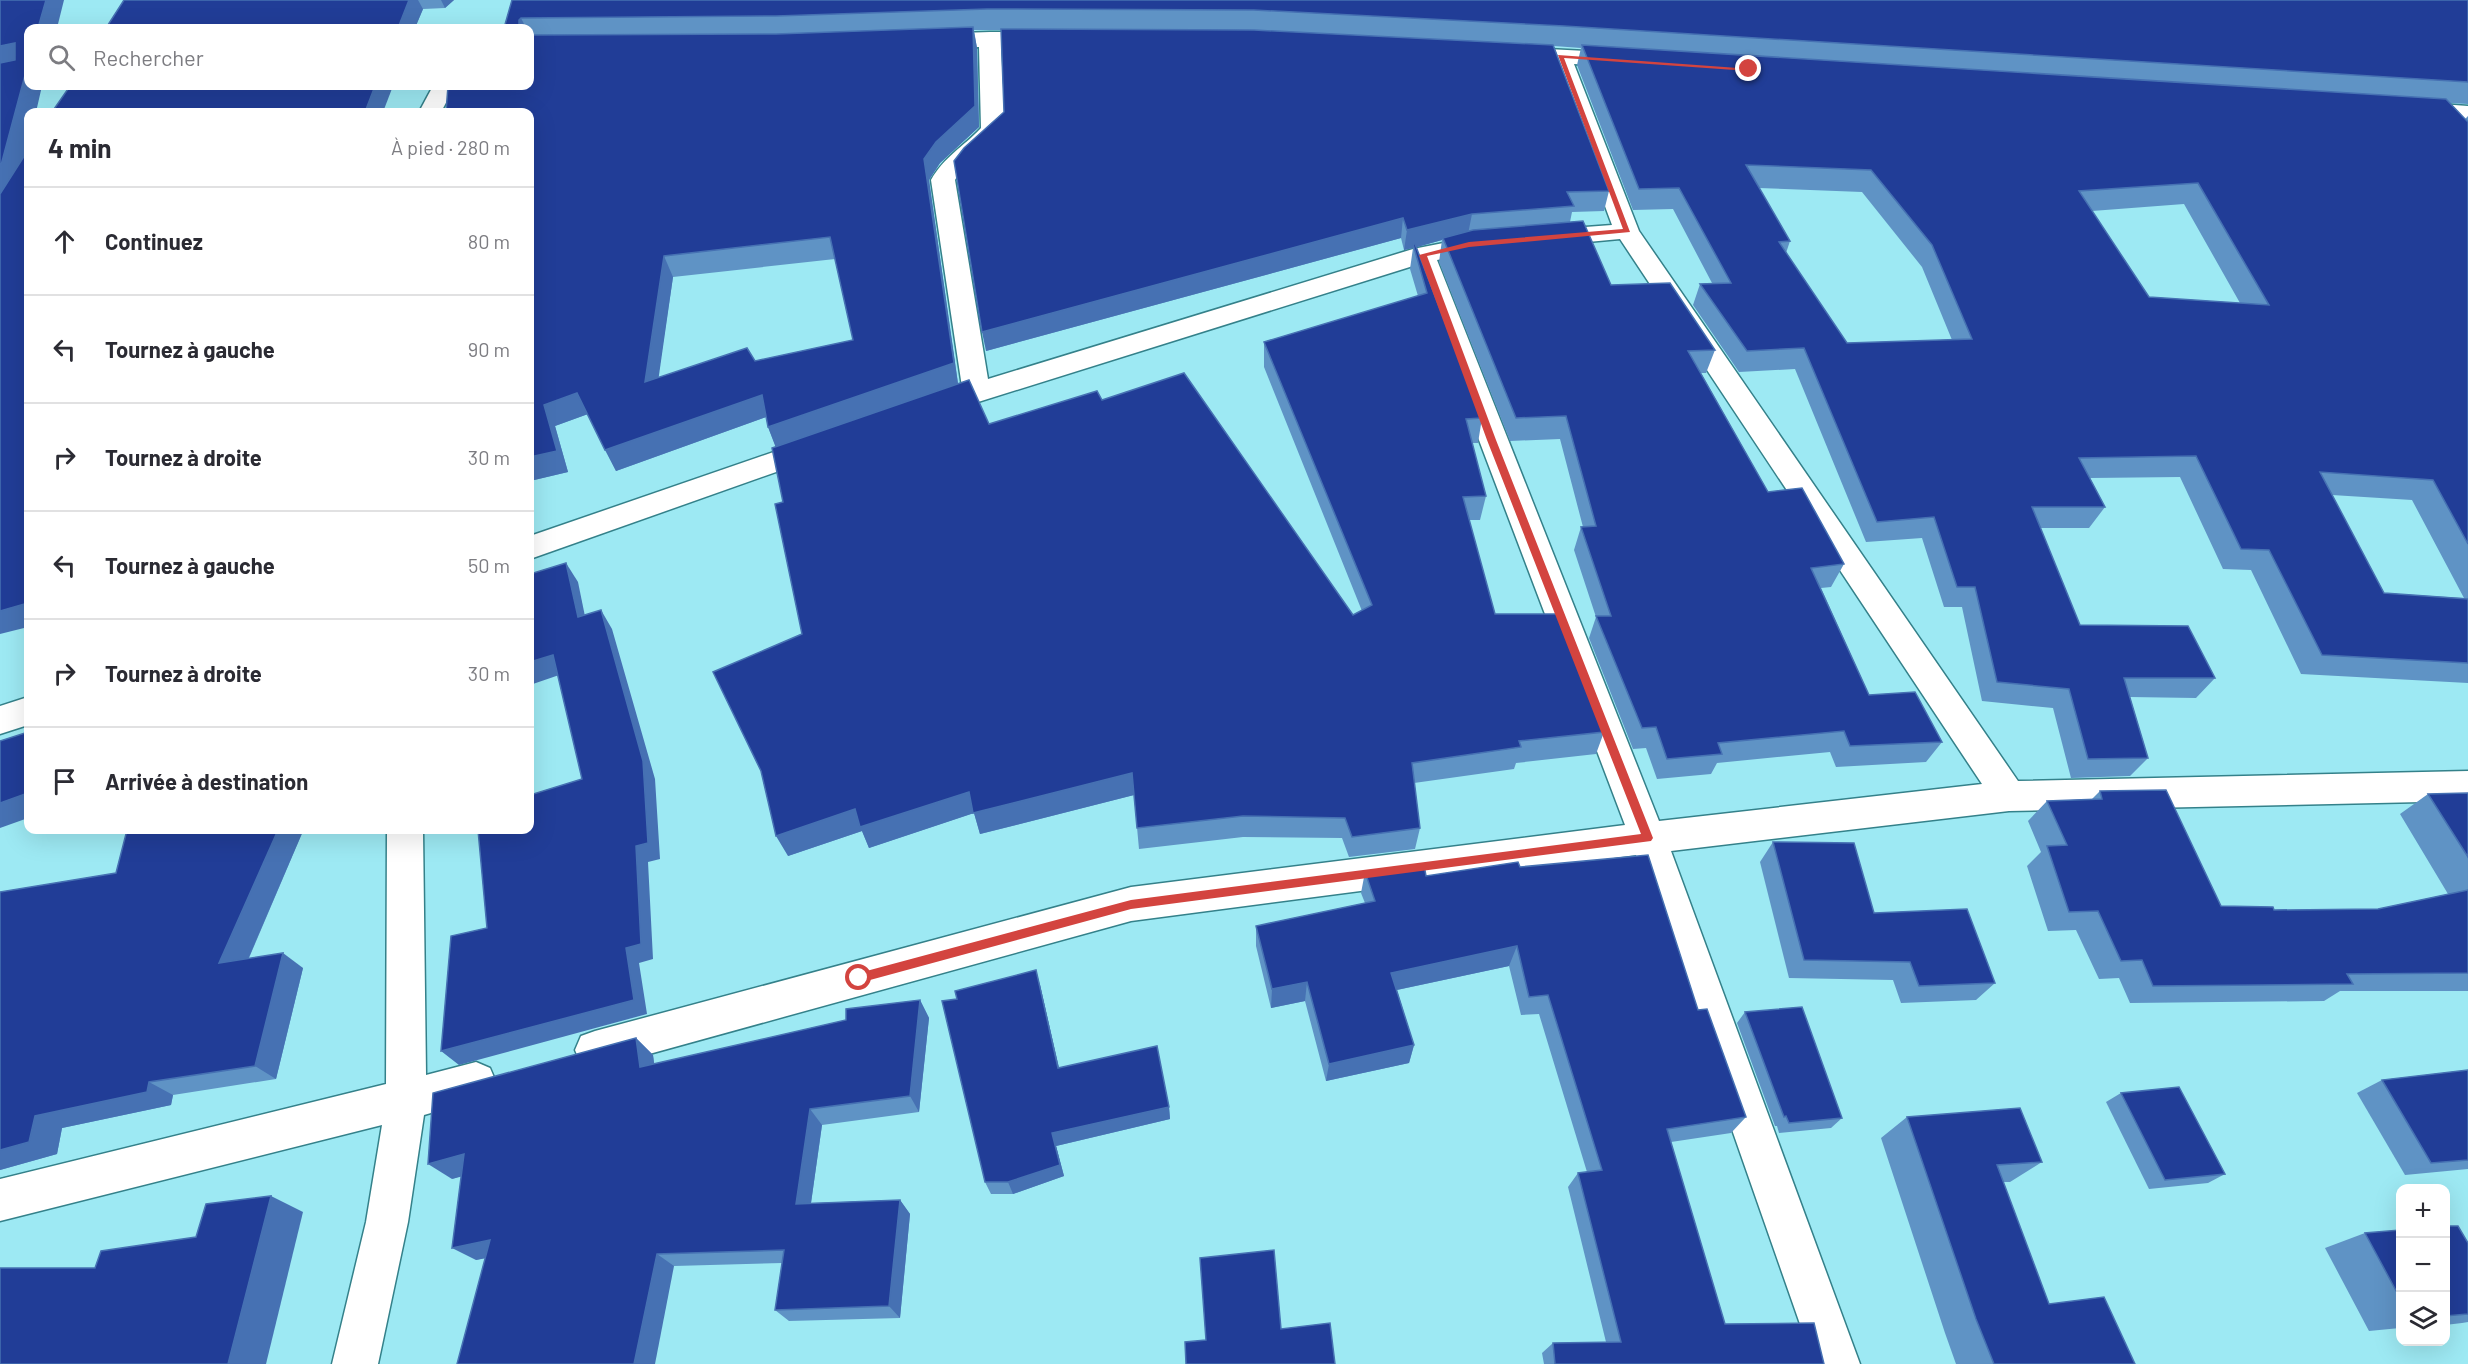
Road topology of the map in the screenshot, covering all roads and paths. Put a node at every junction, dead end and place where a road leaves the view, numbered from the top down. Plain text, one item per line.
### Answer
1 (990, 39) junction
2 (1062, 39) edge
3 (909, 42) edge
4 (1490, 52) edge
5 (1560, 56) junction
6 (1643, 62) edge
7 (442, 90) edge
8 (432, 108) edge
9 (2393, 108) edge
10 (2438, 111) junction
11 (2468, 112) edge
12 (2461, 136) edge
13 (1627, 231) junction
14 (1422, 255) junction
15 (976, 391) junction
16 (909, 414) edge
17 (842, 438) edge
18 (534, 547) edge
19 (24, 712) edge
20 (0, 720) edge
21 (2468, 786) edge
22 (2009, 796) junction
23 (405, 834) edge
24 (1648, 838) junction
25 (567, 1057) edge
26 (509, 1073) edge
27 (406, 1101) junction
28 (0, 1200) edge
29 (355, 1364) edge
30 (1837, 1364) edge

1 - 2 street
1 - 3 street
1 - 15 street
4 - 5 street
5 - 6 street
5 - 13 street
7 - 8 street
9 - 10 street
10 - 11 street
10 - 12 street
13 - 14 street
13 - 22 street
14 - 15 street
14 - 24 street
15 - 16 street
17 - 18 street
19 - 20 street
21 - 22 street
22 - 24 street
23 - 27 street
24 - 25 street
24 - 30 street
26 - 27 street
27 - 28 street
27 - 29 street

